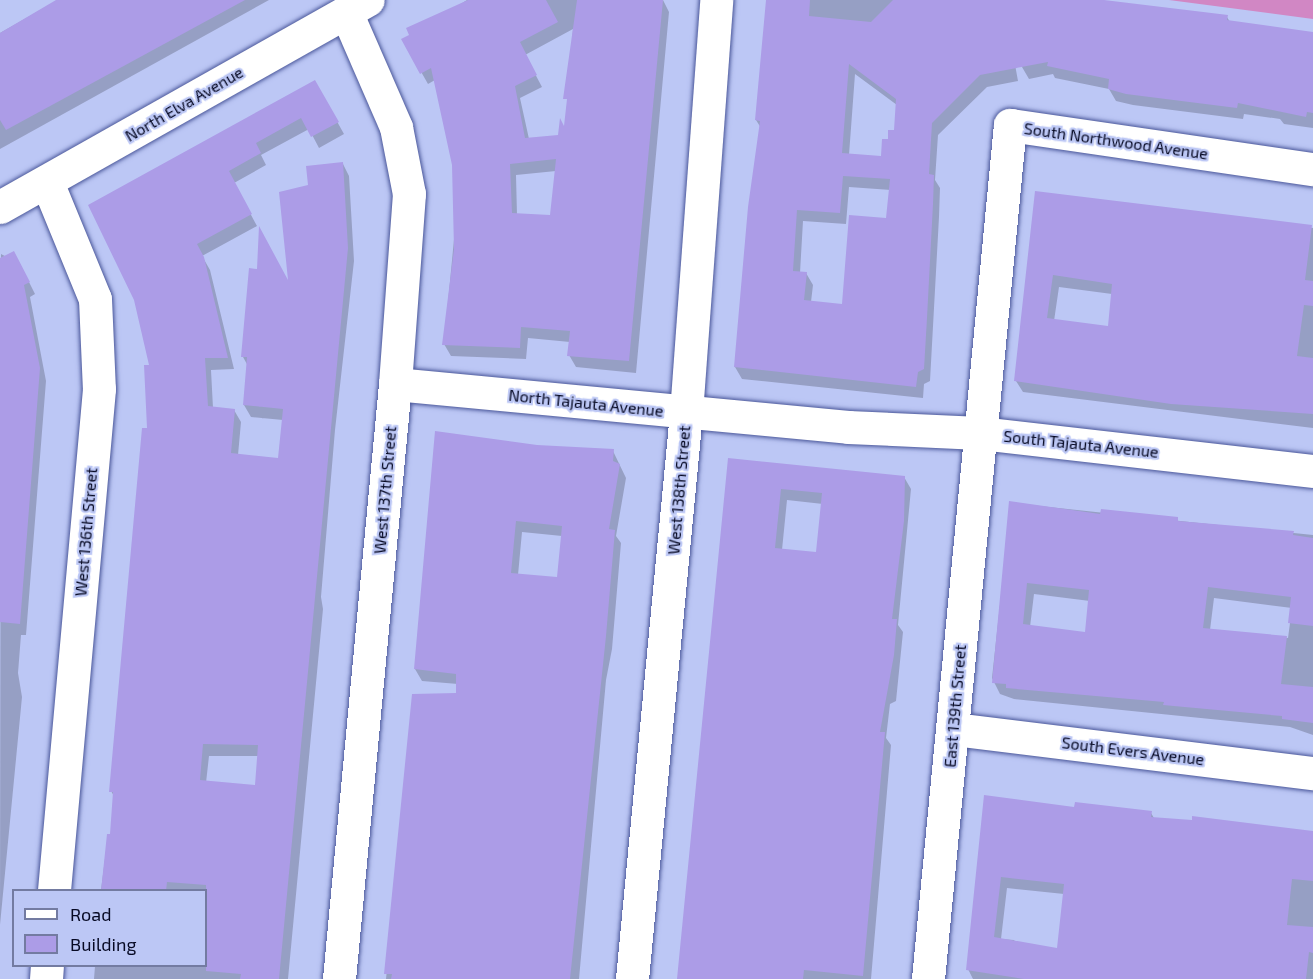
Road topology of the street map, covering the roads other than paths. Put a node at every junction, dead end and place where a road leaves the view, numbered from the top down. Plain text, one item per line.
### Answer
1 (716, 0) edge
2 (357, 6) edge
3 (1313, 169) edge
4 (46, 182) junction
5 (0, 207) edge
6 (395, 384) junction
7 (686, 413) junction
8 (848, 427) joint
9 (980, 433) junction
10 (1313, 471) edge
11 (953, 729) junction
12 (1313, 773) edge
13 (54, 889) edge
14 (339, 979) edge
15 (632, 979) edge
16 (928, 979) edge

1 - 7 street, West 138th Street
2 - 4 street, North Elva Avenue
2 - 6 street, West 137th Street
3 - 9 street, South Northwood Avenue
4 - 5 street, North Elva Avenue
4 - 13 street, West 136th Street
6 - 7 street, North Tajauta Avenue
6 - 14 street, West 137th Street
7 - 8 street, North Tajauta Avenue
7 - 15 street, West 138th Street
8 - 9 street, South Tajauta Avenue
9 - 10 street, South Tajauta Avenue
9 - 11 street, East 139th Street
11 - 12 street, South Evers Avenue
11 - 16 street, East 139th Street

